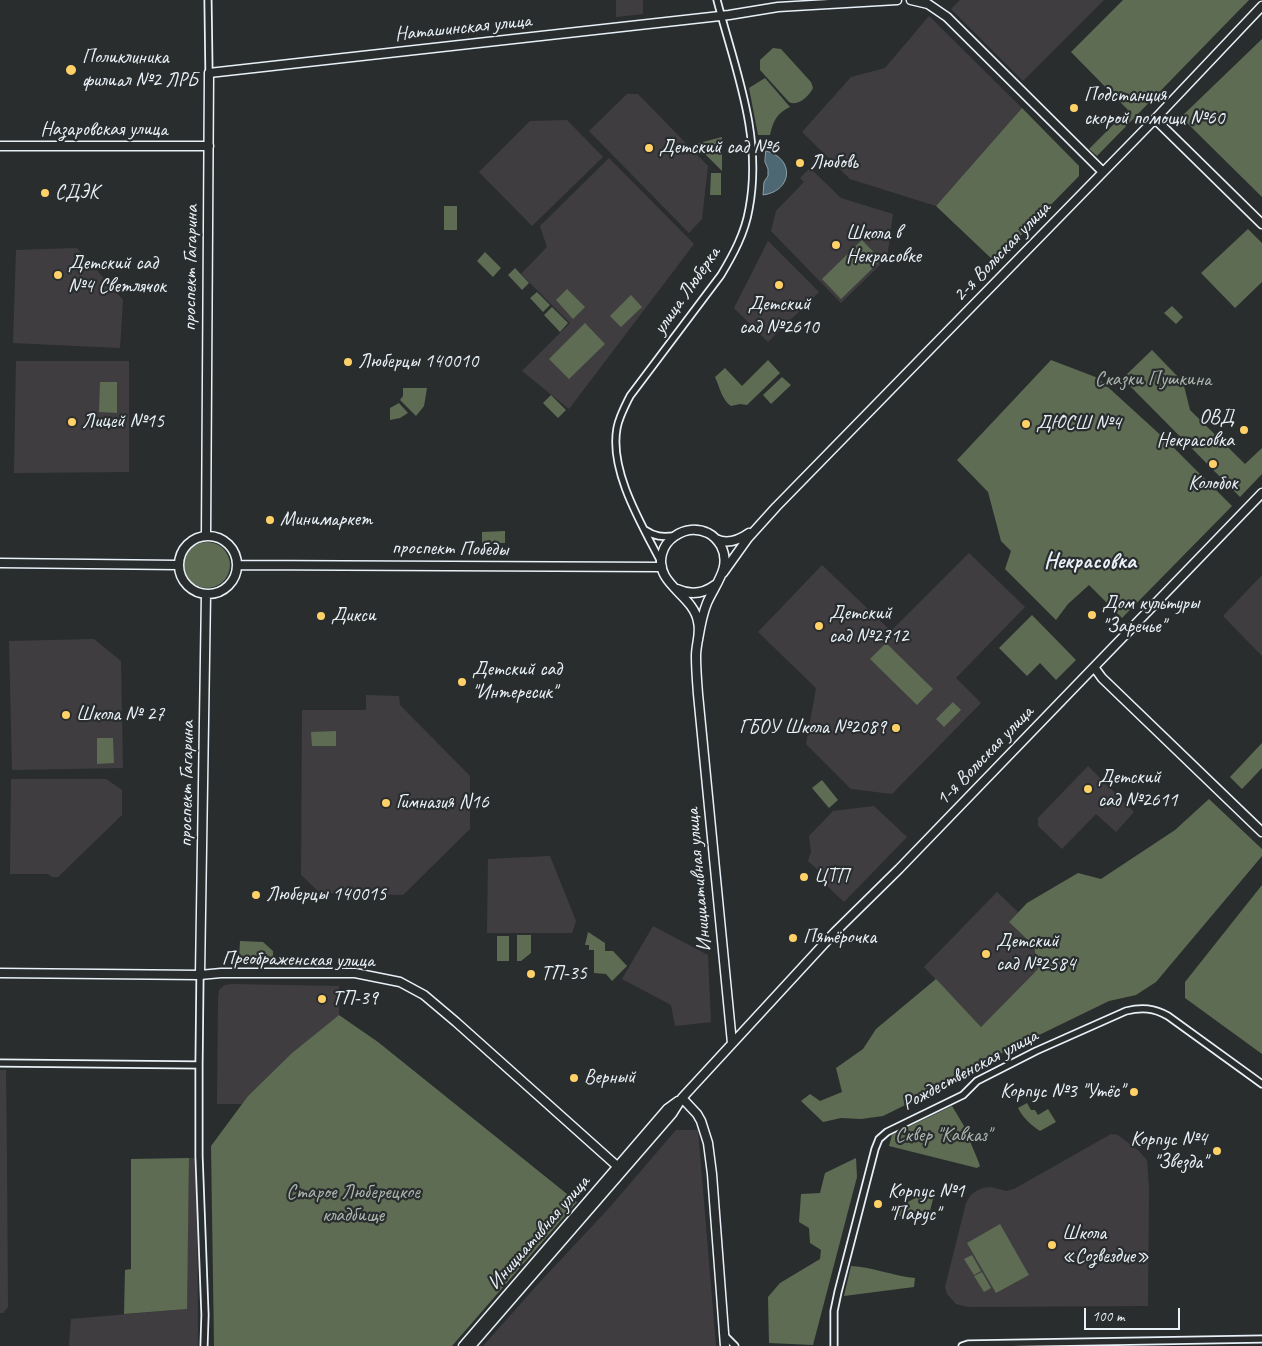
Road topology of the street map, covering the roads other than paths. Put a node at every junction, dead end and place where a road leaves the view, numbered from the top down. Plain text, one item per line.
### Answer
1 (718, 0) edge
2 (896, 0) edge
3 (911, 0) edge
4 (208, 1) edge
5 (1262, 6) edge
6 (722, 16) junction
7 (209, 72) junction
8 (1155, 120) junction
9 (0, 146) edge
10 (209, 146) junction
11 (1102, 172) junction
12 (1262, 224) edge
13 (1262, 493) edge
14 (764, 520) junction
15 (644, 528) junction
16 (206, 535) junction
17 (675, 536) junction
18 (715, 538) junction
19 (0, 563) edge
20 (238, 564) junction
21 (178, 565) junction
22 (661, 565) junction
23 (723, 574) junction
24 (718, 582) junction
25 (670, 584) junction
26 (206, 594) junction
27 (698, 640) junction
28 (1094, 667) junction
29 (1262, 832) edge
30 (0, 973) edge
31 (200, 975) junction
32 (732, 1043) junction
33 (0, 1063) edge
34 (199, 1065) junction
35 (1262, 1084) edge
36 (682, 1098) junction
37 (618, 1166) junction
38 (724, 1335) junction
39 (1262, 1339) edge
40 (204, 1346) edge
41 (463, 1346) edge
42 (471, 1346) edge
43 (725, 1346) edge
44 (735, 1346) edge
45 (834, 1346) edge
46 (962, 1346) edge

1 - 6 street, улица Люберка
2 - 6 street, Наташинская улица
3 - 11 street
4 - 7 street, проспект Гагарина
5 - 8 street, 2-я Вольская улица
6 - 7 street, Наташинская улица
6 - 15 street, улица Люберка
7 - 10 street, проспект Гагарина
8 - 11 street, 2-я Вольская улица
8 - 12 street
9 - 10 street, Назаровская улица
10 - 16 street, проспект Гагарина
11 - 14 street, 2-я Вольская улица
13 - 28 street, 1-я Вольская улица
14 - 18 street, 2-я Вольская улица
14 - 23 street, 2-я Вольская улица
15 - 17 street
15 - 22 street, улица Люберка
16 - 20 street
16 - 21 street
17 - 18 street
17 - 22 street
18 - 23 street
19 - 21 street
20 - 22 street, проспект Победы
20 - 26 street
21 - 26 street
22 - 25 street, Инициативная улица
23 - 24 street, Инициативная улица
24 - 25 street
24 - 27 street, Инициативная улица
25 - 27 street, Инициативная улица
26 - 31 street, проспект Гагарина
27 - 32 street, Инициативная улица
28 - 29 street
28 - 32 street, 1-я Вольская улица
30 - 31 street, Преображенская улица
31 - 34 street
31 - 37 street, Преображенская улица
32 - 36 street, Инициативная улица
33 - 34 street
34 - 40 street
35 - 45 street, Рождественская улица
36 - 37 street, Инициативная улица
36 - 38 street
36 - 42 street, Инициативная улица
37 - 41 street, Инициативная улица
38 - 43 street
38 - 44 street
39 - 46 street

